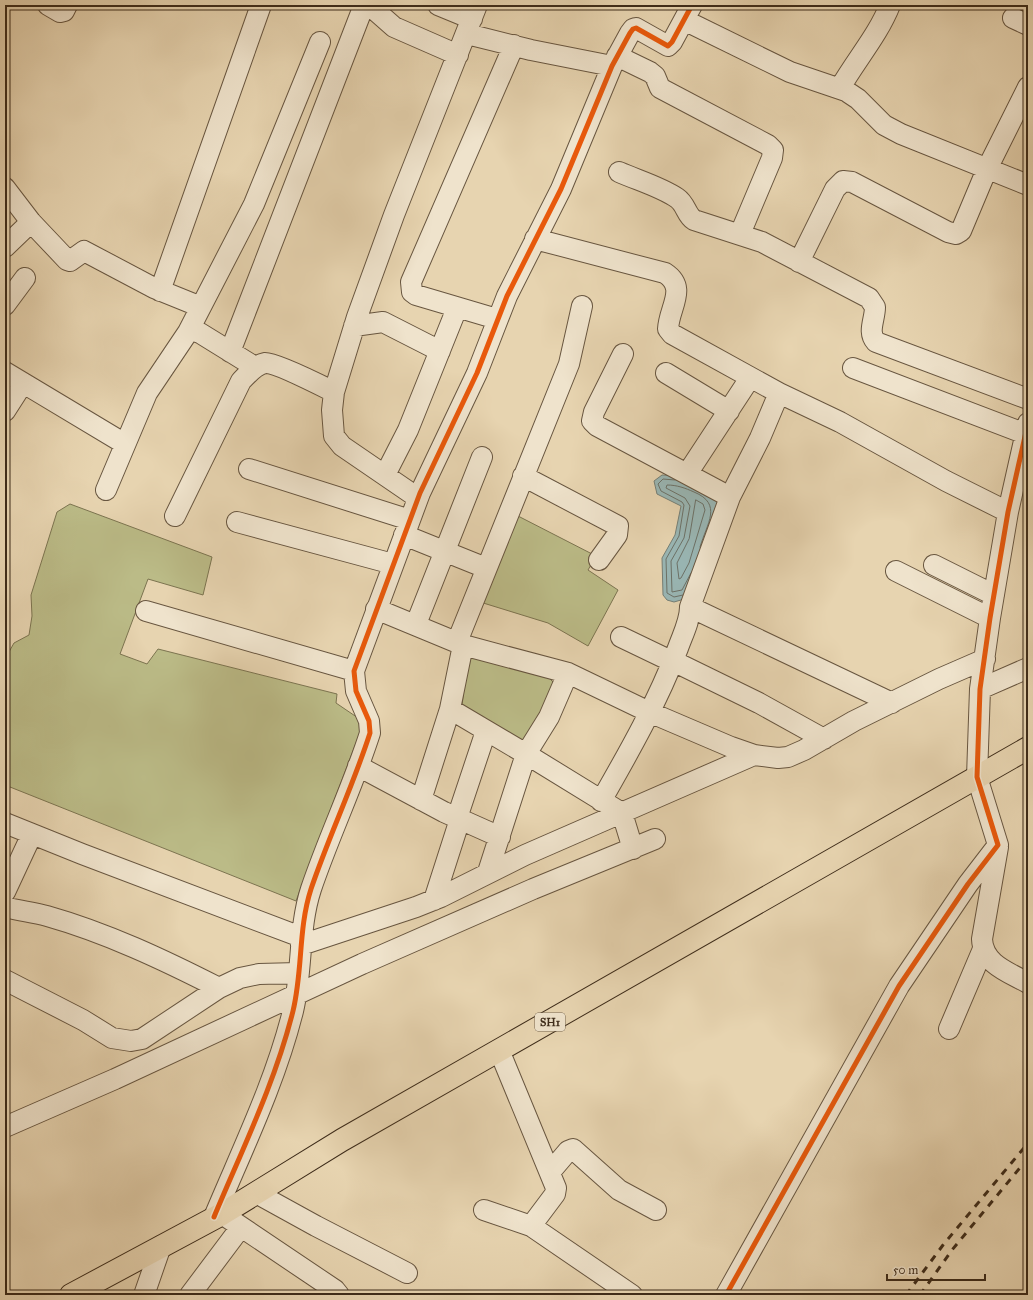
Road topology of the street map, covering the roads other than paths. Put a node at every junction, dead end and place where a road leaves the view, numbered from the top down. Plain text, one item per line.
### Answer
1 (48, 5) edge
2 (67, 5) edge
3 (261, 5) edge
4 (364, 5) edge
5 (369, 5) edge
6 (438, 5) edge
7 (890, 5) edge
8 (688, 12) edge
9 (472, 19) edge
10 (320, 42) dead end
11 (514, 45) junction
12 (458, 55) junction
13 (615, 61) junction
14 (1028, 87) edge
15 (840, 88) junction
16 (987, 169) junction
17 (619, 172) dead end
18 (1028, 185) edge
19 (5, 188) edge
20 (31, 222) junction
21 (740, 234) junction
22 (535, 239) junction
23 (5, 247) edge
24 (799, 262) junction
25 (25, 278) dead end
26 (160, 291) junction
27 (5, 305) edge
28 (582, 306) dead end
29 (200, 307) junction
30 (457, 308) junction
31 (497, 319) junction
32 (354, 326) junction
33 (188, 332) junction
34 (440, 351) junction
35 (230, 352) junction
36 (623, 354) dead end
37 (255, 367) junction
38 (853, 368) dead end
39 (5, 372) edge
40 (666, 373) dead end
41 (750, 378) junction
42 (23, 383) junction
43 (334, 392) junction
44 (780, 393) junction
45 (1028, 399) edge
46 (729, 410) junction
47 (5, 411) edge
48 (1027, 428) edge
49 (125, 444) junction
50 (482, 457) dead end
51 (249, 469) dead end
52 (687, 474) junction
53 (385, 475) junction
54 (523, 476) junction
55 (1022, 483) edge
56 (106, 490) dead end
57 (730, 497) junction
58 (418, 498) junction
59 (1008, 512) junction
60 (175, 516) dead end
61 (237, 522) dead end
62 (407, 528) junction
63 (444, 552) junction
64 (599, 560) dead end
65 (392, 564) junction
66 (934, 565) dead end
67 (486, 568) junction
68 (896, 571) dead end
69 (994, 595) junction
70 (690, 607) junction
71 (376, 609) junction
72 (146, 611) dead end
73 (990, 618) junction
74 (416, 624) junction
75 (621, 637) dead end
76 (460, 644) junction
77 (985, 659) junction
78 (673, 662) junction
79 (1028, 668) edge
80 (354, 671) junction
81 (568, 673) junction
82 (980, 689) junction
83 (892, 703) junction
84 (450, 709) junction
85 (649, 712) junction
86 (486, 731) junction
87 (824, 738) junction
88 (1028, 748) edge
89 (526, 754) junction
90 (754, 756) junction
91 (358, 766) junction
92 (977, 777) junction
93 (421, 800) junction
94 (601, 801) junction
95 (622, 813) junction
96 (459, 819) junction
97 (5, 823) edge
98 (32, 834) junction
99 (500, 837) junction
100 (655, 840) dead end
101 (998, 845) junction
102 (633, 849) junction
103 (488, 872) junction
104 (5, 892) edge
105 (434, 900) junction
106 (5, 907) edge
107 (301, 941) junction
108 (983, 949) junction
109 (298, 973) junction
110 (5, 980) edge
111 (1027, 980) edge
112 (219, 988) junction
113 (297, 995) junction
114 (949, 1029) dead end
115 (500, 1050) junction
116 (5, 1127) edge
117 (551, 1171) junction
118 (256, 1193) junction
119 (484, 1210) dead end
120 (656, 1210) dead end
121 (218, 1216) junction
122 (531, 1226) junction
123 (241, 1227) junction
124 (161, 1246) junction
125 (407, 1273) dead end
126 (71, 1295) edge
127 (144, 1295) edge
128 (190, 1295) edge
129 (339, 1295) edge
130 (632, 1295) edge
131 (726, 1295) edge

1 - 2 street
3 - 26 street
4 - 35 street
5 - 12 street
6 - 9 street
7 - 15 street
8 - 13 street
8 - 15 street
9 - 11 street
9 - 12 street
10 - 29 street
11 - 13 street
11 - 30 street
12 - 32 street
13 - 21 street
13 - 22 street
14 - 16 street
15 - 16 street
16 - 18 street
16 - 24 street
17 - 21 street
19 - 20 street
20 - 23 street
20 - 26 street
21 - 24 street
22 - 31 street
22 - 41 street
24 - 45 street
25 - 27 street
26 - 29 street
28 - 54 street
29 - 33 street
30 - 31 street
30 - 34 street
31 - 58 street
32 - 34 street
32 - 43 street
33 - 35 street
33 - 49 street
34 - 53 street
35 - 37 street
36 - 52 street
37 - 43 street
37 - 60 street
38 - 48 street
39 - 42 street
40 - 46 street
41 - 44 street
41 - 46 street
42 - 47 street
42 - 49 street
43 - 53 street
44 - 57 street
44 - 59 street
46 - 52 street
48 - 55 street
49 - 56 street
50 - 63 street
51 - 62 street
52 - 57 street
53 - 58 street
54 - 64 street
54 - 67 street
55 - 59 street
57 - 70 street
58 - 62 street
59 - 69 street
61 - 65 street
62 - 63 street
62 - 65 street
63 - 67 street
63 - 74 street
65 - 71 street
66 - 69 street
67 - 76 street
68 - 73 street
69 - 73 street
70 - 78 street
70 - 83 street
71 - 74 street
71 - 80 street
72 - 80 street
73 - 77 street
74 - 76 street
75 - 78 street
76 - 81 street
76 - 84 street
77 - 82 street
77 - 83 street
78 - 85 street
78 - 87 street
79 - 82 street
80 - 91 street
81 - 85 street
81 - 89 street
82 - 92 street
83 - 87 street
84 - 86 street
84 - 93 street
85 - 90 street
85 - 94 street
86 - 89 street
86 - 96 street
87 - 90 street
88 - 92 main road, SH1
89 - 94 street
89 - 99 street
90 - 95 street
91 - 93 street
91 - 107 street
92 - 101 street
92 - 115 main road, SH1
93 - 96 street
94 - 95 street
95 - 102 street
95 - 103 street
96 - 99 street
96 - 105 street
97 - 98 street
98 - 104 street
98 - 107 street
99 - 103 street
100 - 102 street
101 - 108 street
101 - 131 street
102 - 113 street
103 - 105 street
105 - 107 street
106 - 112 street
107 - 109 street
108 - 111 street
108 - 114 street
109 - 112 street
109 - 113 street
110 - 112 street
113 - 116 street
113 - 121 street
115 - 117 street
115 - 118 main road, SH1
117 - 120 street
117 - 122 street
118 - 121 main road, SH1
118 - 125 street
119 - 122 street
121 - 123 street
121 - 124 main road, SH1
122 - 130 street
123 - 128 street
123 - 129 street
124 - 126 main road, SH1
124 - 127 street

